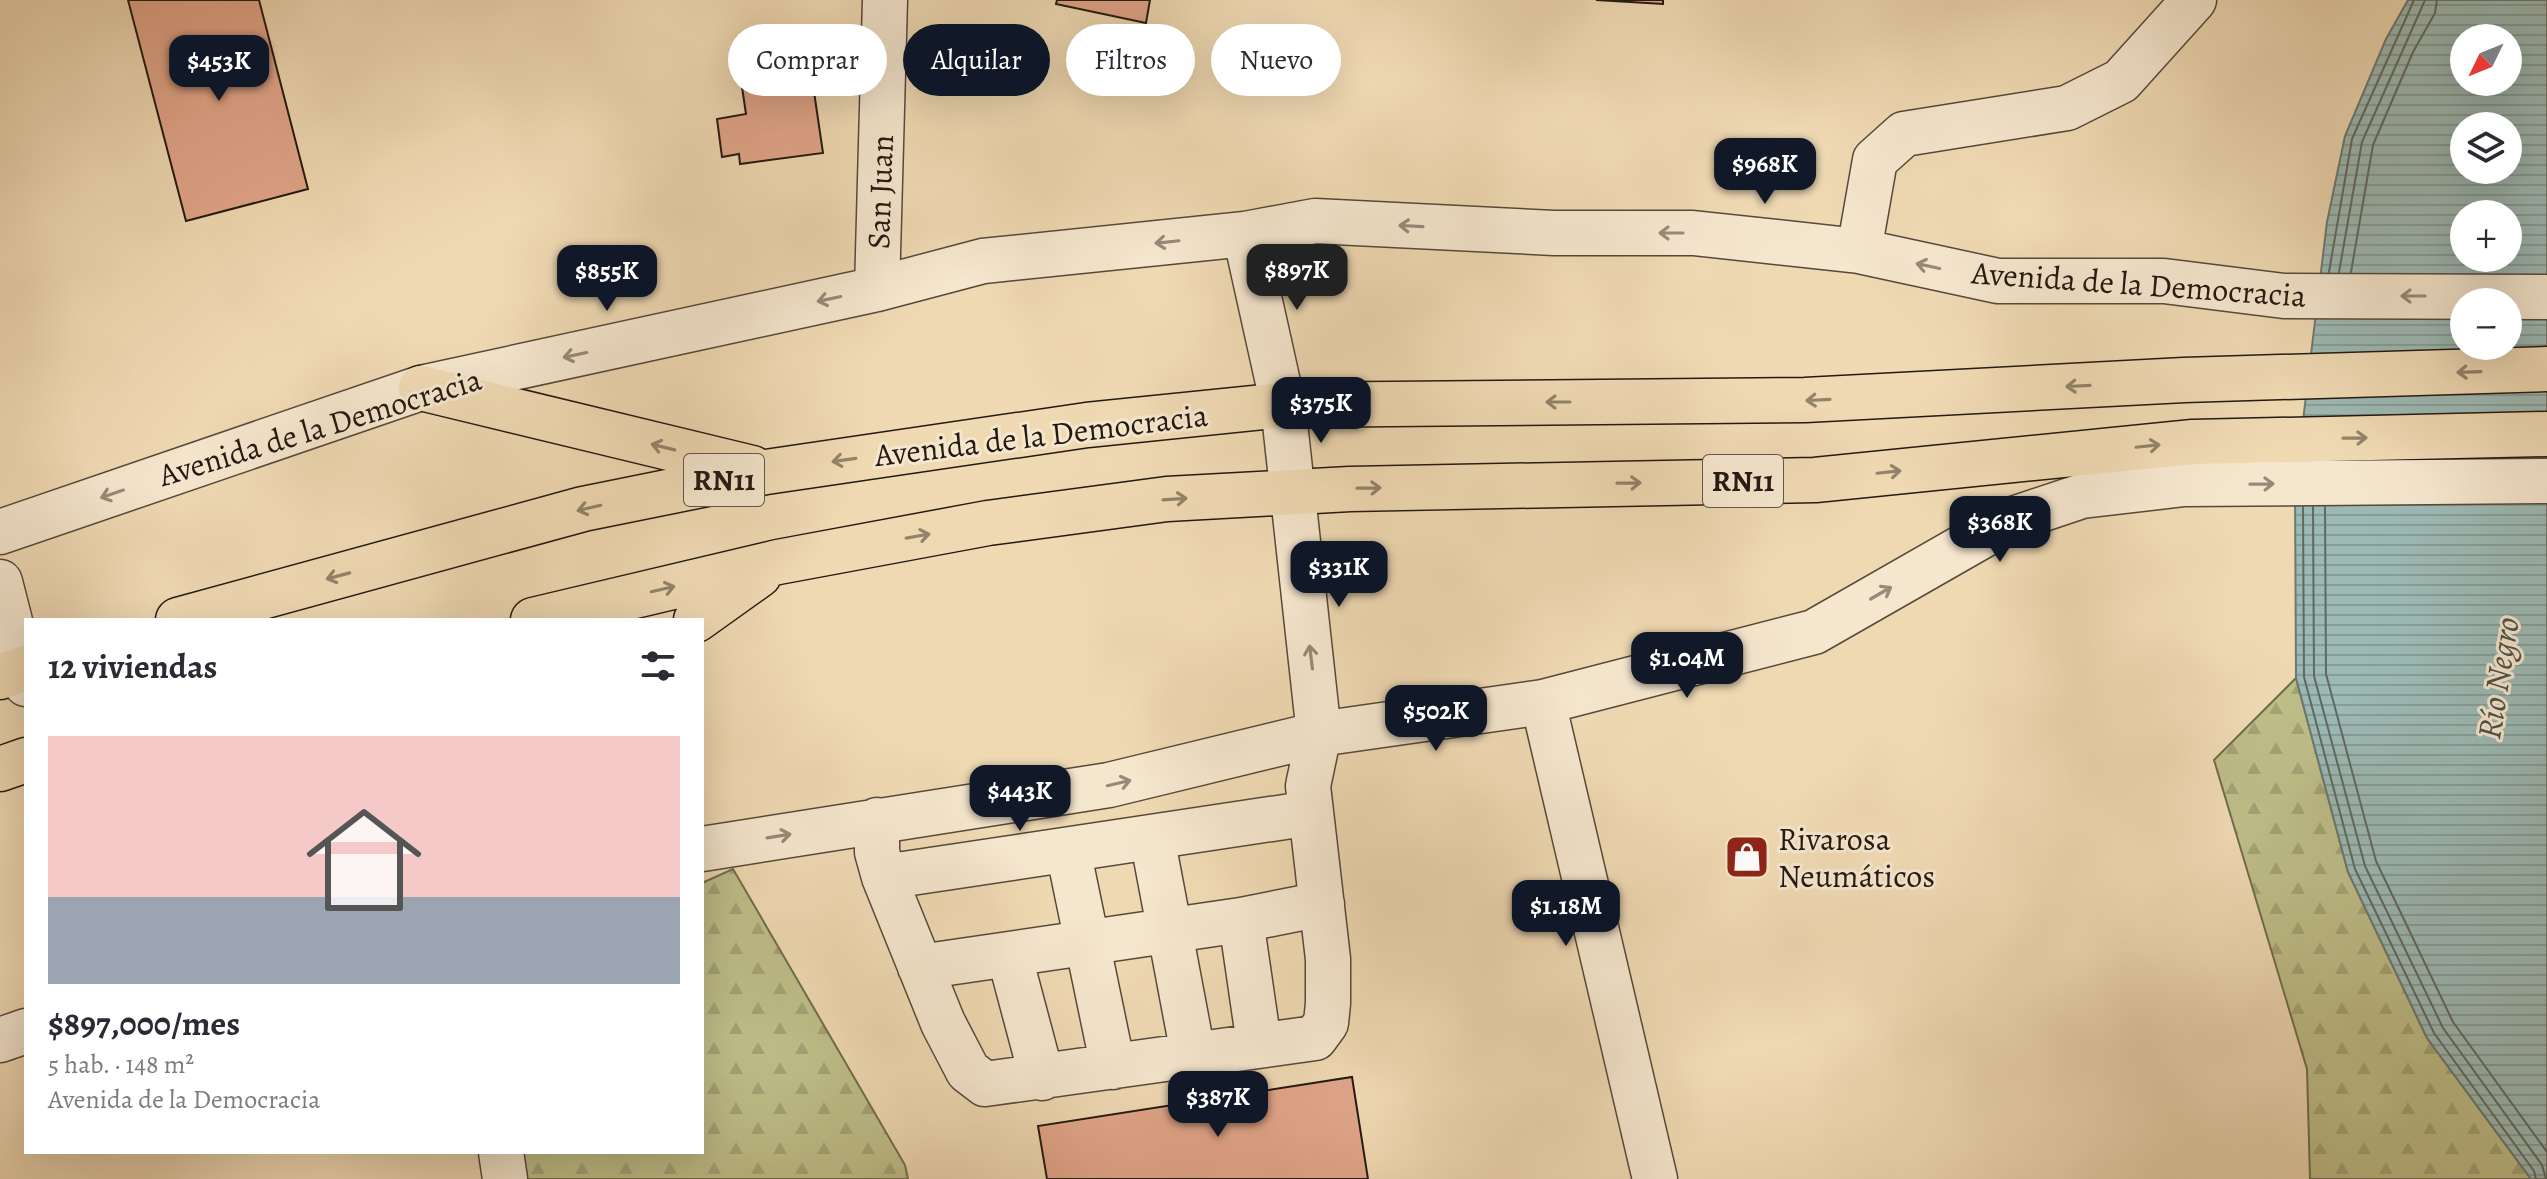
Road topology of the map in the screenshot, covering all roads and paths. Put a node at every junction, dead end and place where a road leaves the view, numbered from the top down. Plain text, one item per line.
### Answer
1 (885, 0) edge
2 (2194, 0) edge
3 (1245, 234) junction
4 (1859, 251) junction
5 (877, 289) junction
6 (2547, 297) edge
7 (2547, 369) edge
8 (421, 388) junction
9 (1283, 405) junction
10 (2547, 434) edge
11 (766, 472) junction
12 (2547, 481) edge
13 (1291, 492) junction
14 (0, 532) edge
15 (778, 562) junction
16 (0, 582) edge
17 (185, 618) edge
18 (541, 618) edge
19 (699, 618) edge
20 (18, 675) edge
21 (1543, 702) junction
22 (1319, 734) junction
23 (24, 761) edge
24 (0, 769) edge
25 (1311, 813) junction
26 (877, 820) junction
27 (1152, 837) junction
28 (704, 849) edge
29 (1068, 850) junction
30 (884, 877) junction
31 (1322, 904) junction
32 (1241, 920) junction
33 (1171, 930) junction
34 (1087, 943) junction
35 (1009, 954) junction
36 (920, 967) junction
37 (24, 1032) edge
38 (0, 1040) edge
39 (1259, 1044) junction
40 (1193, 1054) junction
41 (1113, 1067) junction
42 (1042, 1078) junction
43 (501, 1154) edge
44 (505, 1179) edge
45 (1655, 1179) edge

1 - 5 street, San Juan
2 - 4 street
4 -> 3 street, Avenida de la Democracia
3 -> 5 street, Avenida de la Democracia
3 - 9 street
6 -> 4 street, Avenida de la Democracia
5 -> 8 street, Avenida de la Democracia
7 -> 9 highway, Avenida de la Democracia / RN11
11 -> 8 highway
8 -> 14 street, Avenida de la Democracia
9 -> 11 highway, Avenida de la Democracia / RN11
9 - 13 street
13 -> 10 highway, RN11
11 -> 17 highway, Avenida de la Democracia / RN11
21 -> 12 street
15 -> 13 highway, RN11
22 -> 13 street
18 -> 15 highway, RN11
15 - 19 highway
16 - 20 street
21 - 22 street
21 - 45 street
22 - 25 street
26 -> 22 street
23 - 24 highway
25 - 27 street
25 - 31 street
28 -> 26 street
26 - 30 street
27 - 29 street
27 - 33 street
29 - 30 street
29 - 34 street
30 - 36 street
31 - 32 street
31 - 39 street
32 - 33 street
32 - 39 street
33 - 34 street
33 - 40 street
34 - 35 street
34 - 41 street
35 - 36 street
35 - 42 street
36 - 42 street
37 - 38 street
39 - 40 street
40 - 41 street
41 - 42 street
43 - 44 street

